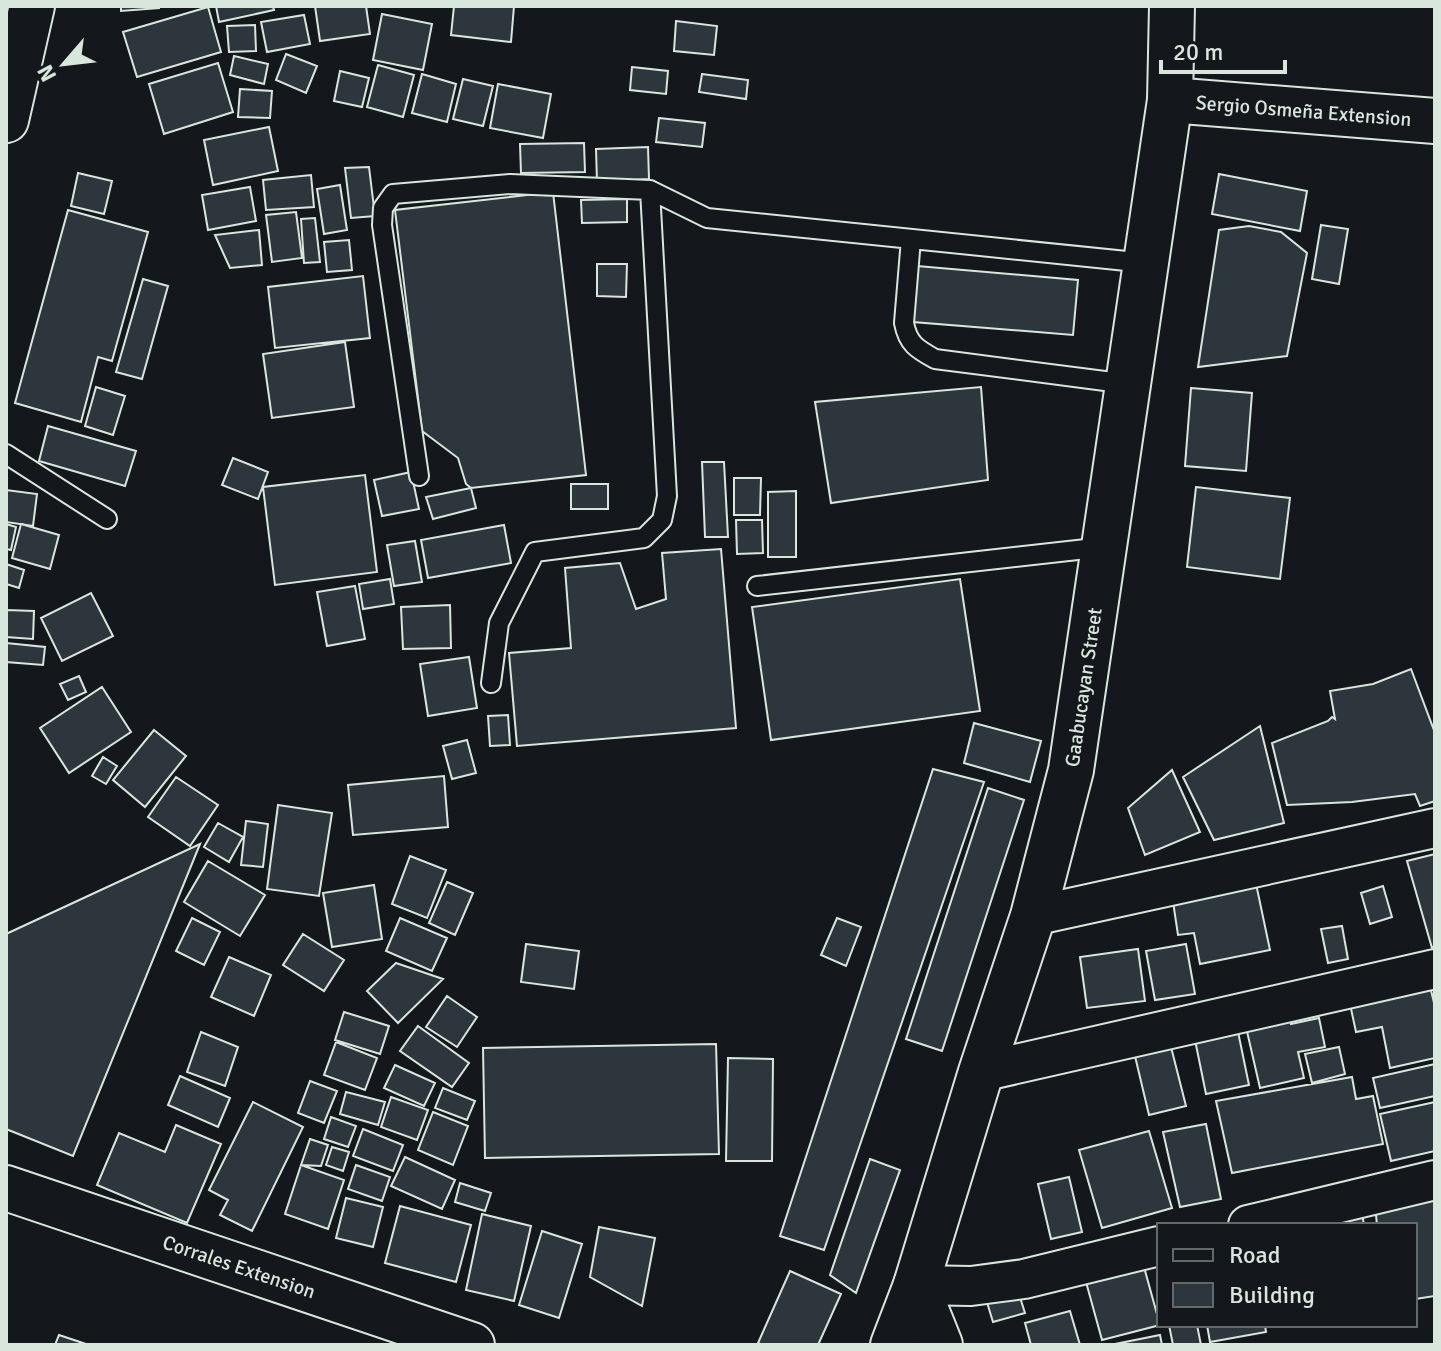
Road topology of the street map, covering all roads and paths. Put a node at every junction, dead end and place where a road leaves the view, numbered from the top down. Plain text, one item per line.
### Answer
1 (1172, 6) edge
2 (20, 33) edge
3 (1170, 100) junction
4 (6, 120) edge
5 (1435, 121) edge
6 (650, 190) junction
7 (911, 239) junction
8 (1146, 263) junction
9 (1128, 384) junction
10 (6, 454) edge
11 (419, 476) dead end
12 (107, 519) dead end
13 (1104, 547) junction
14 (757, 586) dead end
15 (491, 683) dead end
16 (1435, 828) edge
17 (1033, 916) junction
18 (1435, 969) edge
19 (981, 1072) junction
20 (1435, 1180) edge
21 (6, 1188) edge
22 (1256, 1223) edge
23 (1157, 1246) edge
24 (916, 1285) junction
25 (472, 1345) edge
26 (893, 1345) edge
27 (940, 1345) edge

1 - 3 street, Gaabucayan Street
2 - 4 street
3 - 5 street, Sergio Osmeña Extension
3 - 8 street, Gaabucayan Street
6 - 7 lane
6 - 11 lane
6 - 15 lane
7 - 8 lane
7 - 9 lane
8 - 9 street, Gaabucayan Street
9 - 13 street, Gaabucayan Street
10 - 12 lane
13 - 14 lane
13 - 17 street, Gaabucayan Street
16 - 17 street
17 - 19 street, Gaabucayan Street
18 - 19 street
19 - 24 street, Gaabucayan Street
20 - 22 street
21 - 25 street, Corrales Extension
23 - 24 street
24 - 26 street, Gaabucayan Street
24 - 27 street

